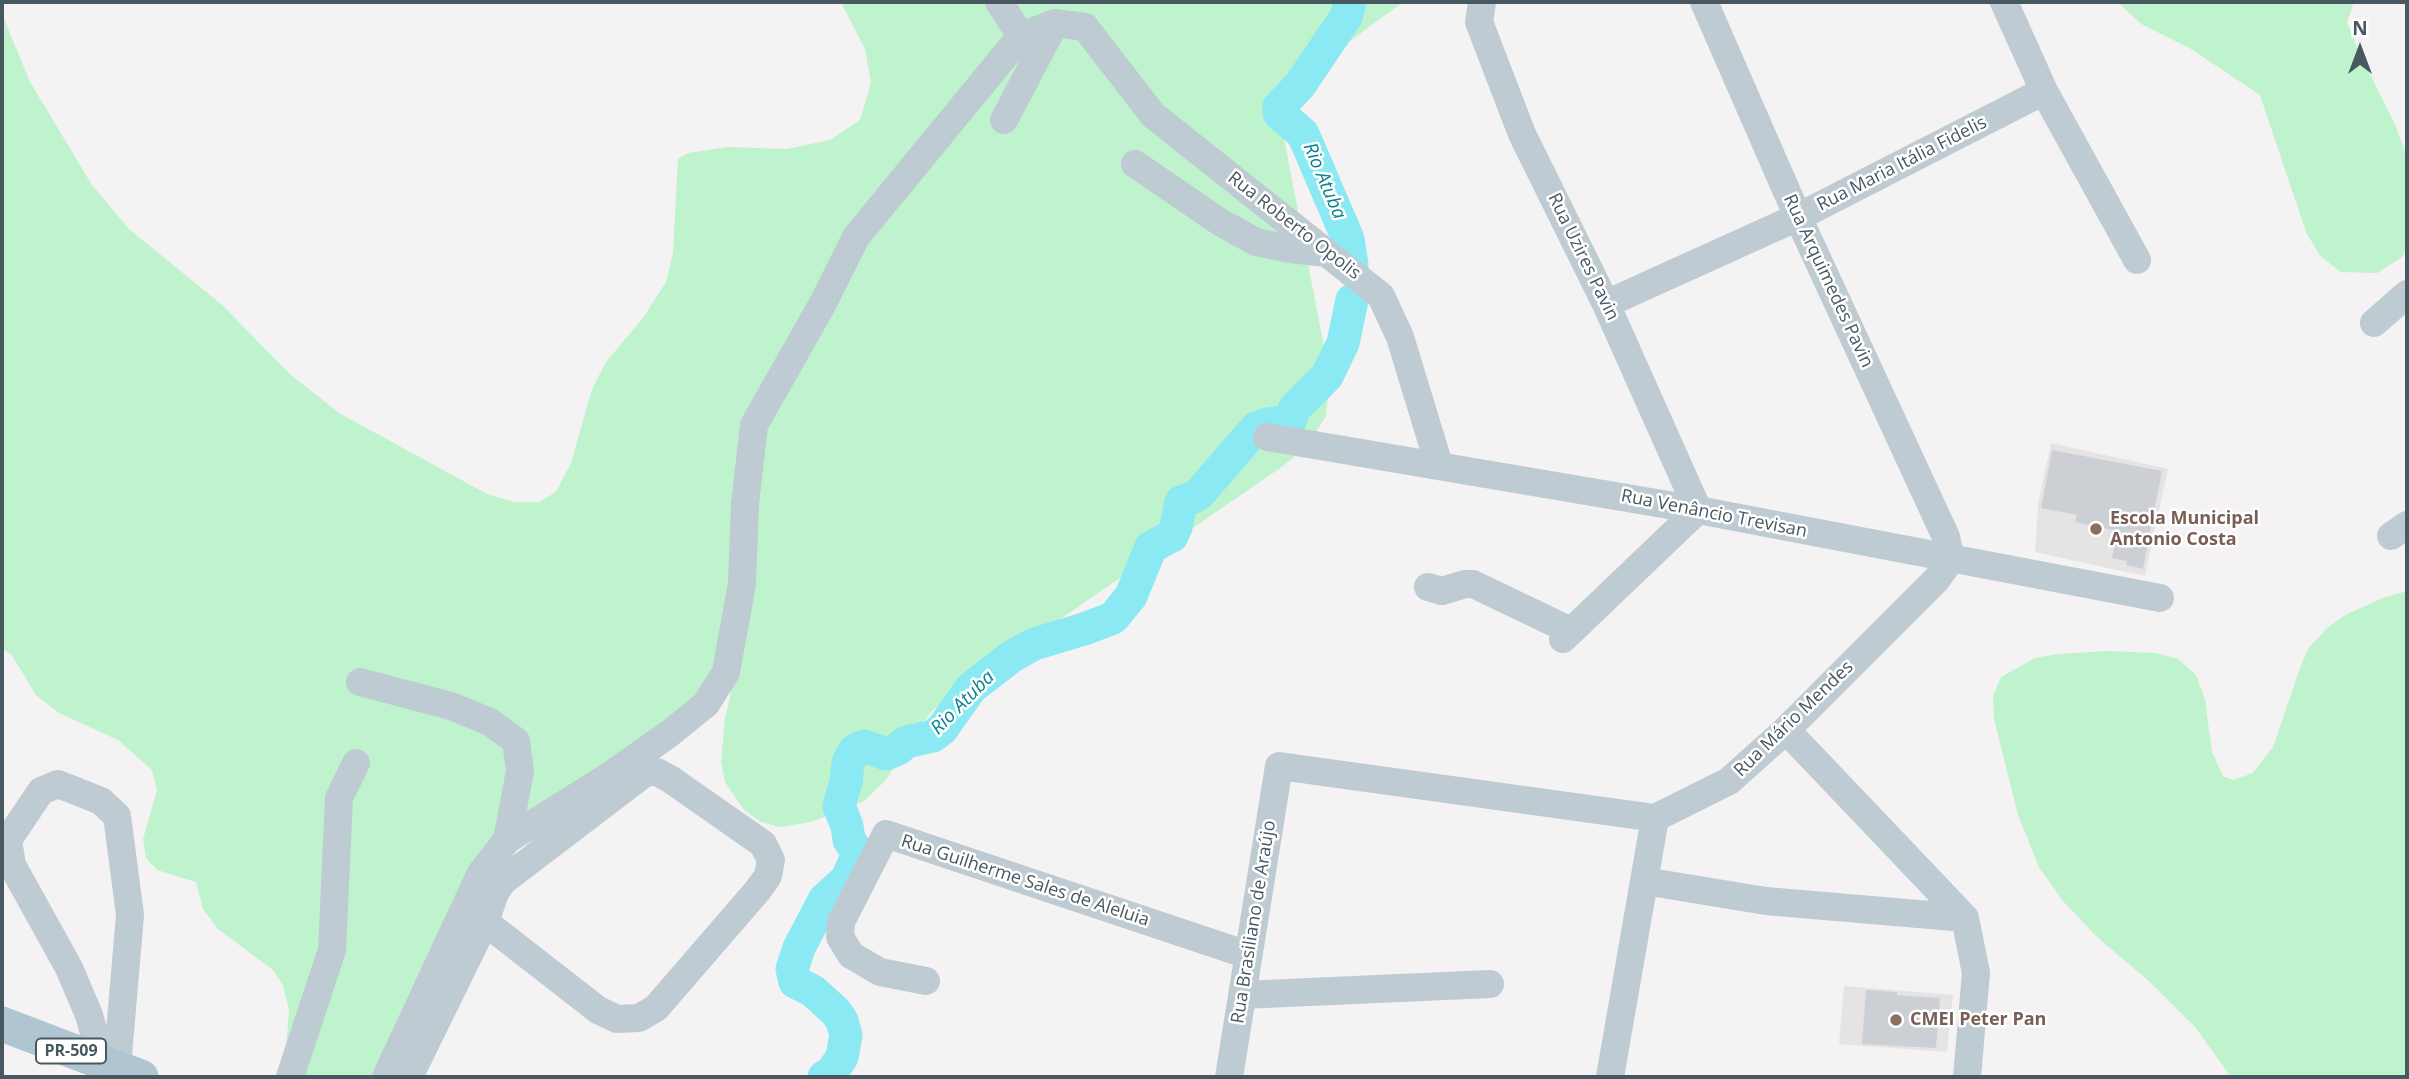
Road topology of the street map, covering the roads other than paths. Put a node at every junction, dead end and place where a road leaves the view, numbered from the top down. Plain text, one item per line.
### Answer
1 (999, 2) edge
2 (1482, 2) edge
3 (1704, 2) edge
4 (2004, 2) edge
5 (1055, 23) junction
6 (1021, 36) junction
7 (2044, 91) junction
8 (1004, 120) dead end
9 (1135, 164) dead end
10 (1798, 217) junction
11 (1327, 253) junction
12 (2137, 260) dead end
13 (2407, 294) edge
14 (1606, 304) junction
15 (2374, 323) dead end
16 (1267, 437) dead end
17 (1439, 465) junction
18 (1698, 510) junction
19 (1951, 559) junction
20 (1428, 587) dead end
21 (2160, 598) dead end
22 (359, 682) dead end
23 (1786, 730) junction
24 (356, 763) dead end
25 (1655, 818) junction
26 (507, 840) junction
27 (1644, 881) junction
28 (1965, 918) junction
29 (485, 922) junction
30 (1248, 955) junction
31 (926, 981) dead end
32 (1490, 984) dead end
33 (1242, 995) junction
34 (2, 1024) edge
35 (120, 1069) edge
36 (290, 1077) edge
37 (386, 1077) edge
38 (409, 1077) edge
39 (1229, 1077) edge
40 (1610, 1077) edge
41 (1967, 1077) edge

1 - 6 street
2 - 14 street, Rua Uzires Pavin
3 - 10 street, Rua Arquimedes Pavin
4 - 7 street
5 - 6 street
5 - 8 street
5 - 11 street, Rua Roberto Opolis
6 - 26 street
7 - 10 street, Rua Maria Itália Fidelis
7 - 12 street
9 - 11 street
10 - 14 street, Rua Maria Itália Fidelis
10 - 19 street, Rua Arquimedes Pavin
11 - 17 street, Rua Roberto Opolis
13 - 15 street
14 - 18 street, Rua Uzires Pavin
16 - 17 street, Rua Venâncio Trevisan
17 - 18 street, Rua Venâncio Trevisan
18 - 19 street, Rua Venâncio Trevisan
18 - 20 street
19 - 21 street, Rua Venâncio Trevisan
19 - 23 street, Rua Mário Mendes
22 - 26 street
23 - 25 street, Rua Mário Mendes
23 - 28 street
24 - 36 street
25 - 27 street
25 - 30 street, Rua Brasiliano de Araújo
26 - 37 street
27 - 28 street
27 - 40 street
28 - 41 street
29 - 29 street
29 - 38 street
30 - 31 street, Rua Guilherme Sales de Aleluia
30 - 33 street, Rua Brasiliano de Araújo
32 - 33 street
33 - 39 street, Rua Brasiliano de Araújo
34 - 35 main road, PR-509
35 - 35 street

